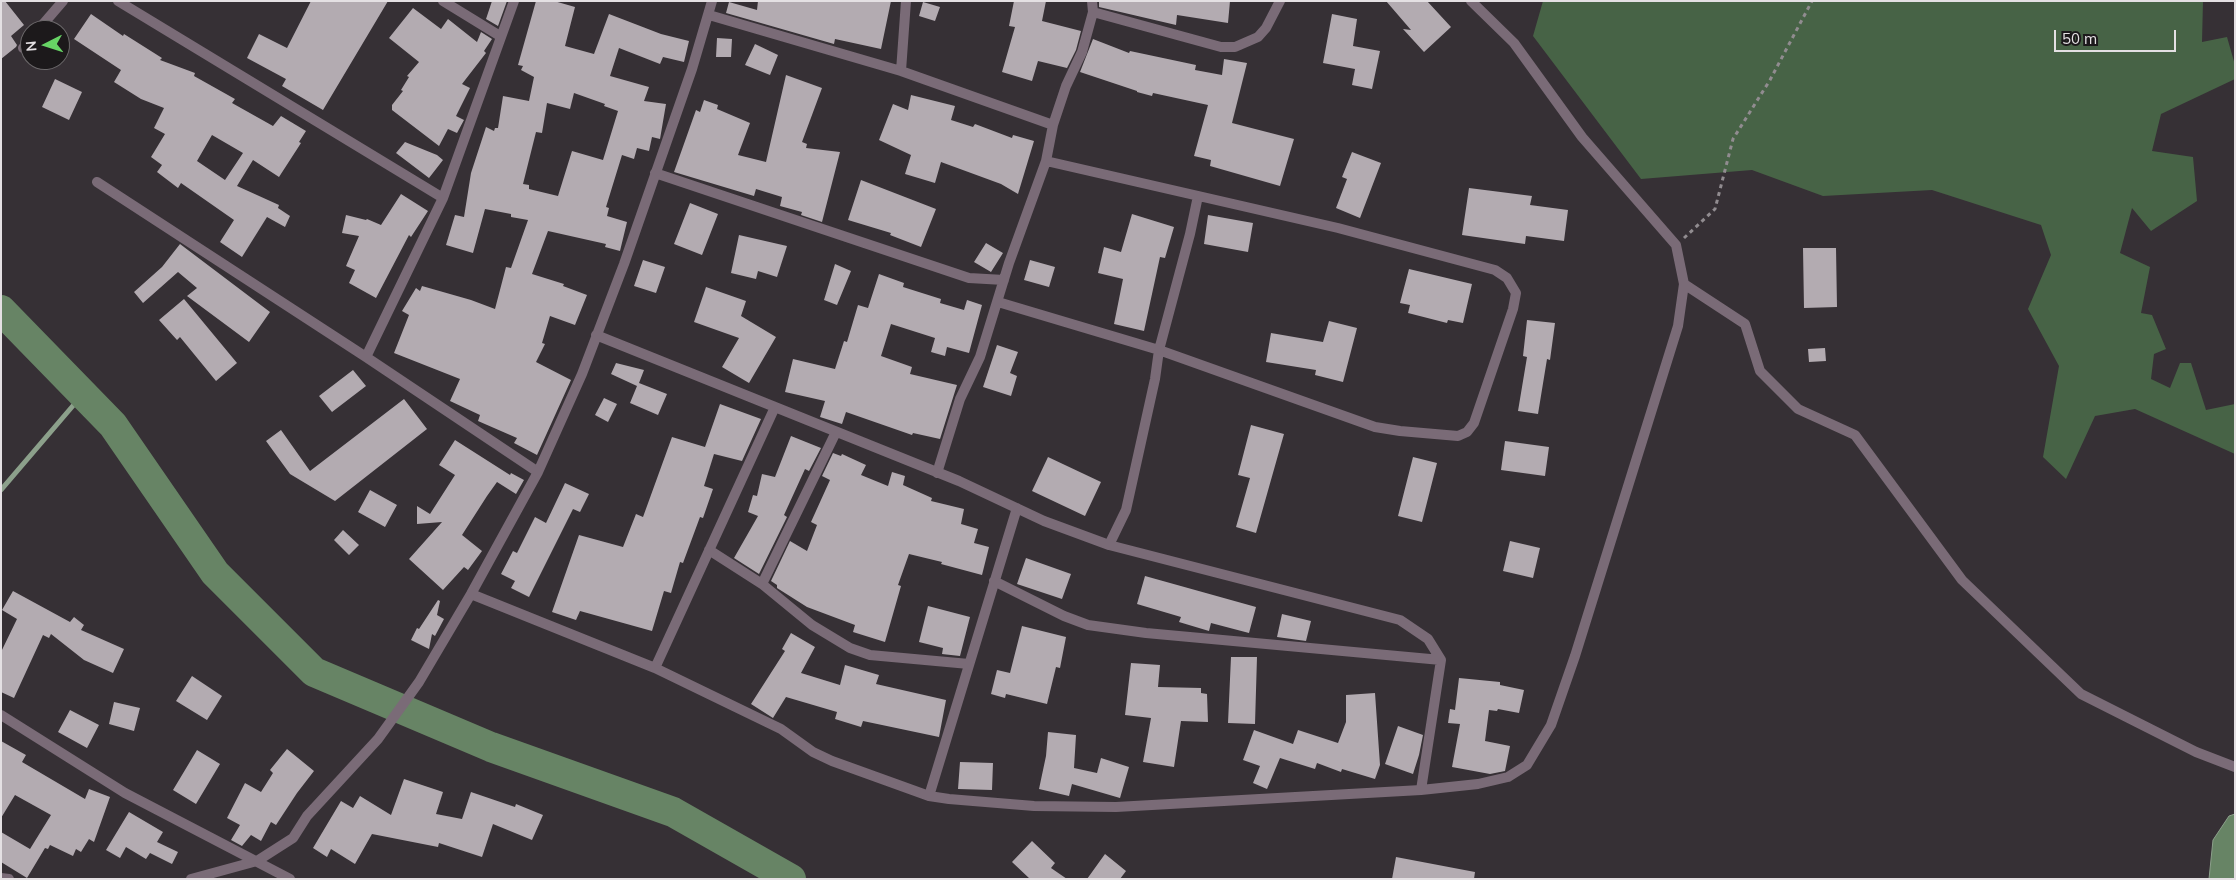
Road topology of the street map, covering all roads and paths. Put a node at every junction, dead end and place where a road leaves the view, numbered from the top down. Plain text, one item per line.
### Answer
1 (63, 1) edge
2 (118, 1) edge
3 (443, 1) edge
4 (514, 1) edge
5 (712, 1) edge
6 (906, 1) edge
7 (1092, 1) edge
8 (1280, 1) edge
9 (1471, 1) edge
10 (1812, 1) edge
11 (1093, 12) junction
12 (709, 15) junction
13 (47, 20) edge
14 (500, 36) junction
15 (901, 71) junction
16 (1053, 125) junction
17 (1046, 161) junction
18 (655, 172) junction
19 (97, 182) dead end
20 (1198, 196) junction
21 (443, 198) junction
22 (1676, 245) junction
23 (1004, 280) junction
24 (1684, 284) junction
25 (998, 302) junction
26 (596, 335) junction
27 (1159, 350) junction
28 (366, 356) junction
29 (775, 407) junction
30 (836, 432) junction
31 (538, 472) junction
32 (937, 472) junction
33 (1017, 508) junction
34 (1109, 545) junction
35 (709, 550) junction
36 (994, 581) junction
37 (762, 584) junction
38 (471, 594) junction
39 (1441, 660) junction
40 (969, 664) junction
41 (655, 668) junction
42 (1, 715) edge
43 (2235, 767) edge
44 (1421, 790) junction
45 (929, 796) junction
46 (257, 861) junction
47 (284, 877) edge
48 (1, 878) edge
49 (9, 879) edge
50 (191, 879) edge

1 - 13 street
2 - 21 street
3 - 14 street
4 - 14 street
5 - 12 street
6 - 15 street
7 - 11 street
8 - 11 street
9 - 22 street
10 - 22 path
11 - 16 street
12 - 15 street
12 - 18 street
14 - 21 street
15 - 16 street
16 - 17 street
17 - 20 street
17 - 23 street
18 - 23 street
18 - 26 street
19 - 28 street
20 - 27 street
20 - 27 street
21 - 28 street
22 - 24 street
23 - 25 street
24 - 43 street
24 - 44 street
25 - 27 street
25 - 32 street
26 - 29 street
26 - 31 street
27 - 34 street
28 - 31 street
29 - 30 street
29 - 35 street
30 - 32 street
30 - 37 street
31 - 38 street
32 - 33 street
33 - 34 street
33 - 36 street
34 - 39 street
35 - 37 street
35 - 41 street
36 - 39 street
36 - 40 street
37 - 40 street
38 - 41 street
38 - 46 street
39 - 44 street
40 - 45 street
41 - 45 street
42 - 46 street
44 - 45 street
46 - 47 street
46 - 50 street
48 - 49 street

